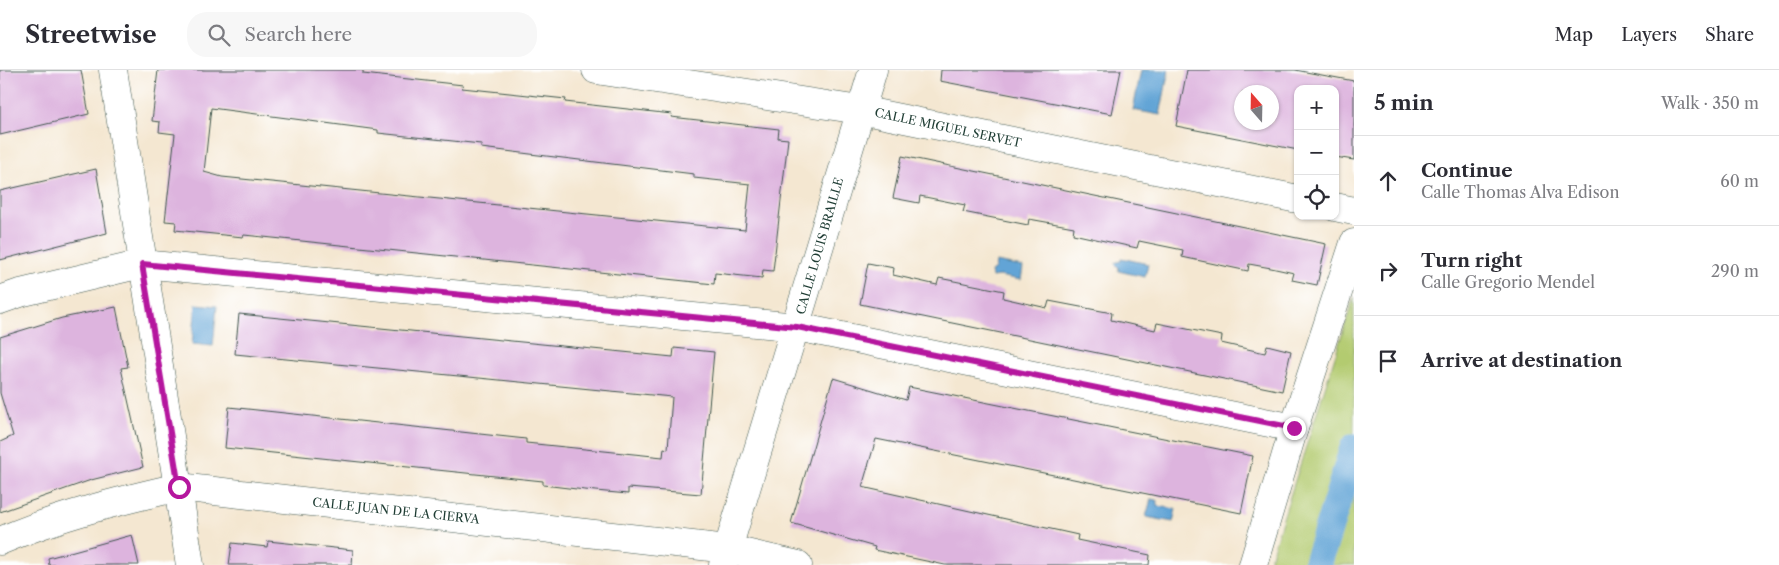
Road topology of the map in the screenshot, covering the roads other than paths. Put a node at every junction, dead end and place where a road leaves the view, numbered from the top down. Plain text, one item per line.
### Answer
1 (113, 70) edge
2 (596, 70) edge
3 (873, 70) edge
4 (860, 110) junction
5 (1294, 198) edge
6 (1339, 208) edge
7 (1354, 211) edge
8 (1354, 243) edge
9 (142, 264) junction
10 (0, 300) edge
11 (797, 327) junction
12 (1294, 428) junction
13 (179, 487) junction
14 (0, 541) edge
15 (726, 557) edge
16 (190, 565) edge
17 (798, 565) edge
18 (1253, 565) edge

1 - 9 street
2 - 4 street, CALLE MIGUEL SERVET
3 - 4 street, CALLE LOUIS BRAILLE
4 - 5 street, CALLE MIGUEL SERVET
4 - 11 street, CALLE LOUIS BRAILLE
6 - 7 street
8 - 12 street
9 - 10 street
9 - 11 street
9 - 13 street
11 - 12 street
11 - 15 street, CALLE LOUIS BRAILLE
12 - 18 street
13 - 14 street, CALLE JUAN DE LA CIERVA
13 - 15 street, CALLE JUAN DE LA CIERVA
13 - 16 street
15 - 17 street, CALLE JUAN DE LA CIERVA

